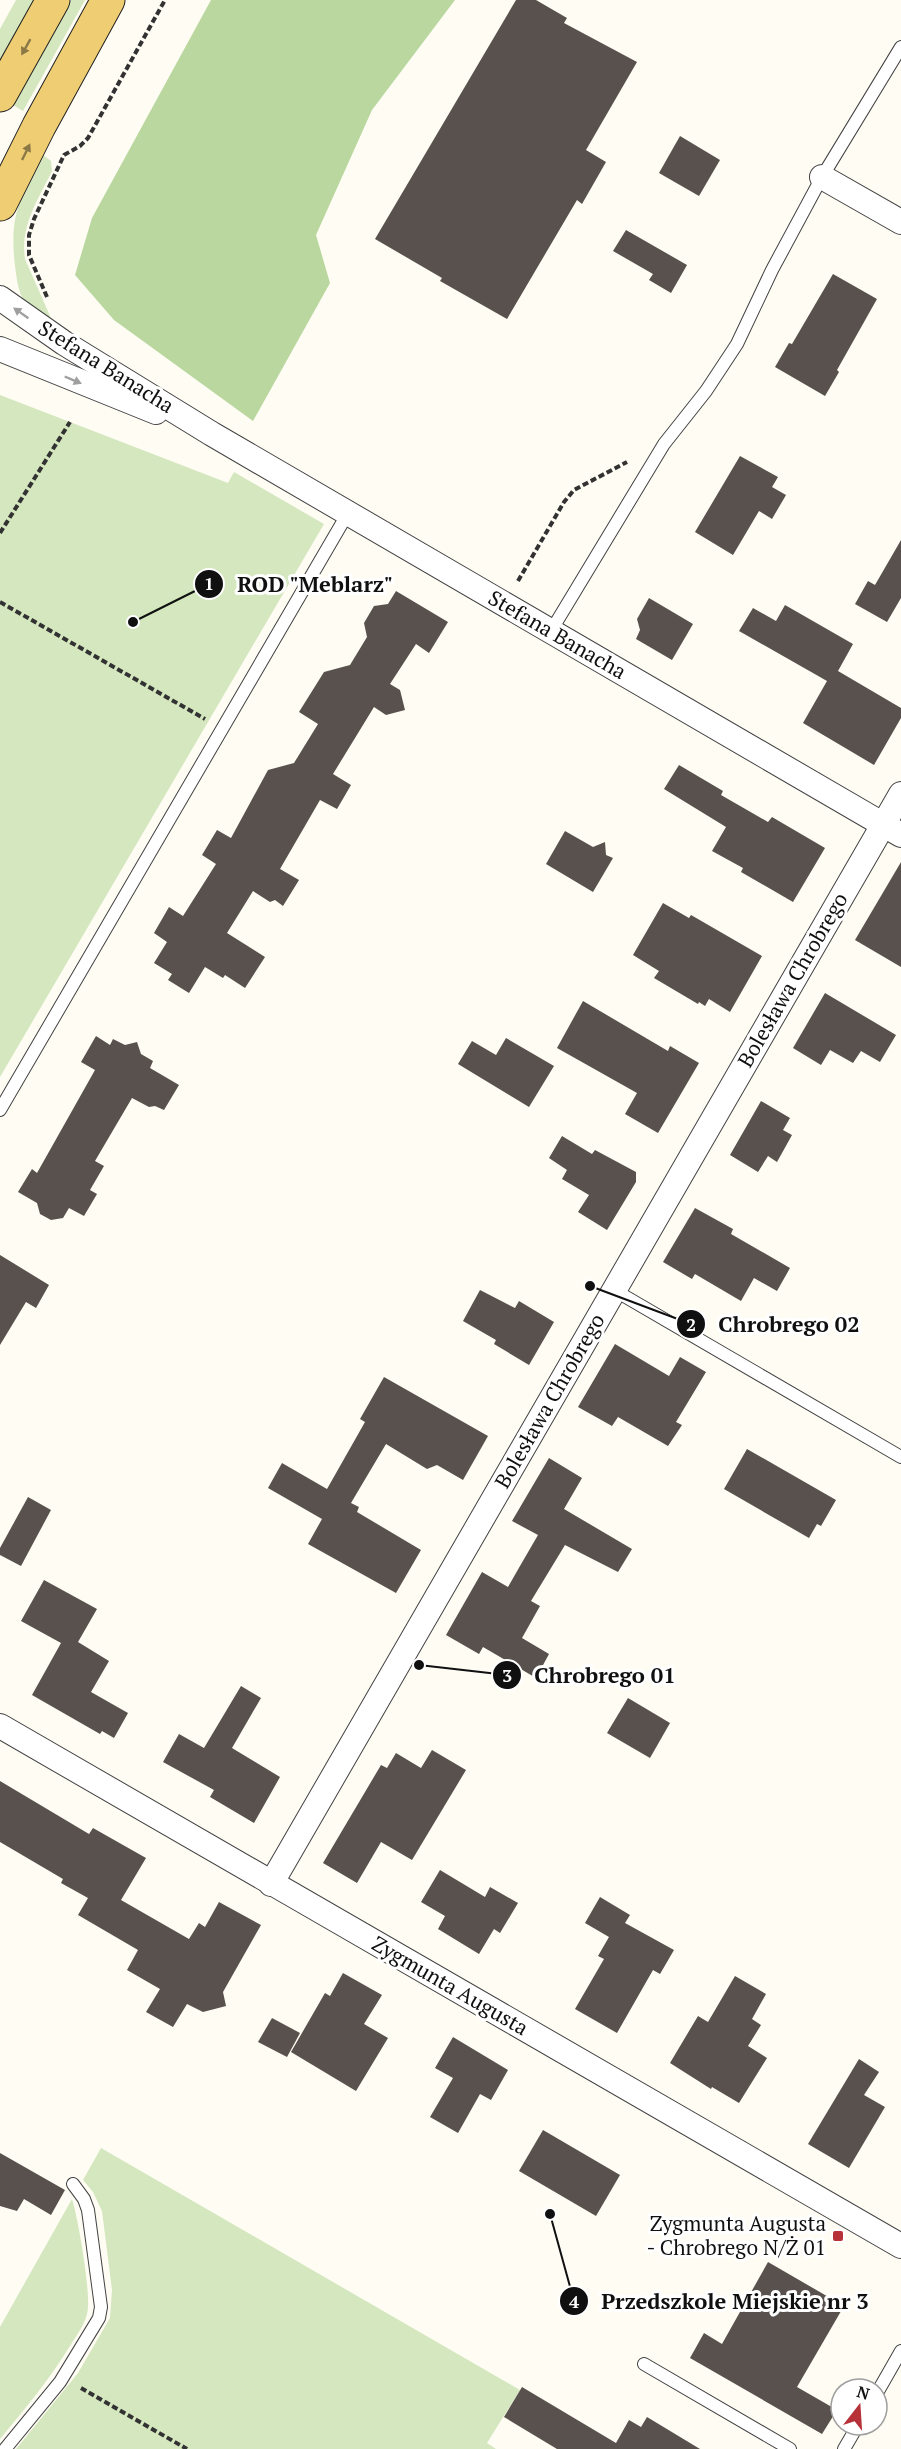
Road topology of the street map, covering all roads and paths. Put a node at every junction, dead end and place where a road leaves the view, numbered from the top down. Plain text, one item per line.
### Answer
1 (53, 0) edge
2 (108, 0) edge
3 (165, 0) edge
4 (901, 47) edge
5 (0, 95) edge
6 (822, 177) junction
7 (0, 204) edge
8 (901, 222) edge
9 (0, 298) edge
10 (51, 308) dead end
11 (0, 349) edge
12 (70, 422) dead end
13 (212, 434) junction
14 (664, 444) junction
15 (348, 513) junction
16 (0, 533) edge
17 (518, 582) dead end
18 (0, 602) edge
19 (551, 631) junction
20 (208, 721) dead end
21 (901, 794) edge
22 (892, 830) edge
23 (0, 1110) edge
24 (614, 1290) junction
25 (901, 1457) edge
26 (0, 1726) edge
27 (271, 1884) junction
28 (73, 2184) dead end
29 (901, 2246) edge
30 (901, 2351) edge
31 (644, 2364) dead end
32 (886, 2377) edge
33 (75, 2385) dead end
34 (5, 2449) edge
35 (187, 2449) edge
36 (790, 2449) edge

1 -> 5 main road
7 -> 2 main road
3 - 10 path
4 - 6 lane
6 - 8 street
6 - 14 lane
13 -> 9 street, Stefana Banacha
11 -> 13 street, Stefana Banacha
12 - 16 path
13 - 15 street, Stefana Banacha
14 - 17 path
14 - 19 lane
15 - 19 street, Stefana Banacha
15 - 23 lane
18 - 20 path
19 - 22 street, Stefana Banacha
21 - 22 street, Bolesława Chrobrego
22 - 24 street, Bolesława Chrobrego
24 - 25 lane
24 - 27 street, Bolesława Chrobrego
26 - 27 street, Zygmunta Augusta
27 - 29 street, Zygmunta Augusta
28 - 34 lane
30 - 32 lane
31 - 36 lane
33 - 35 path

